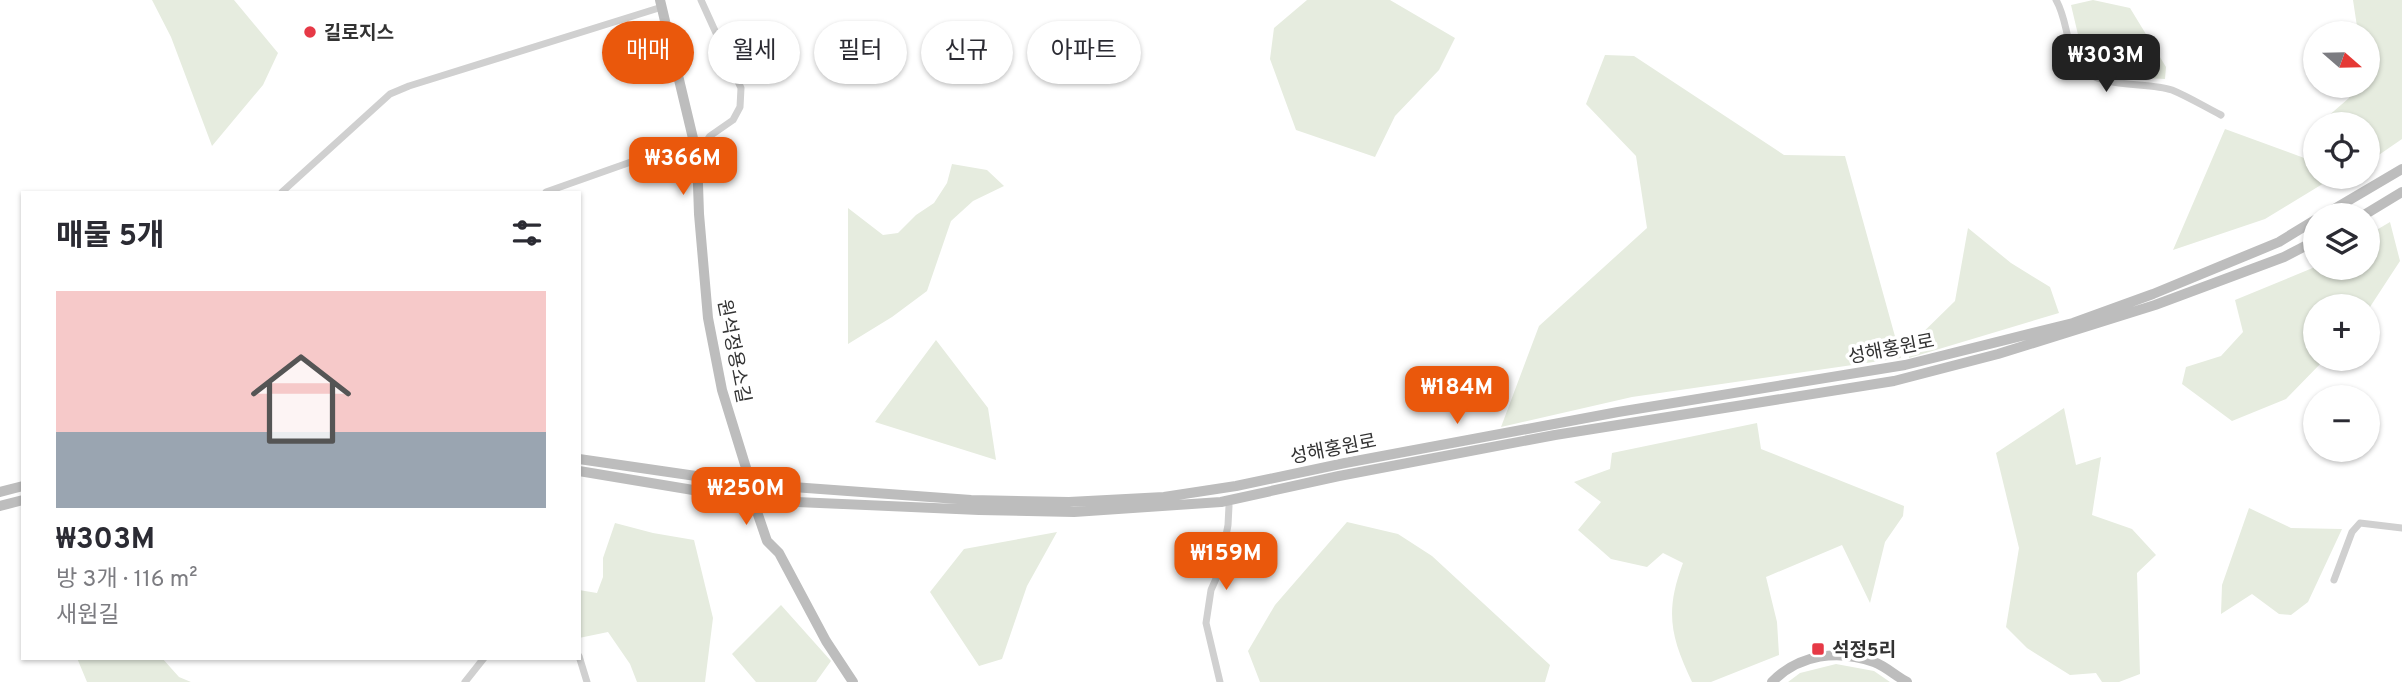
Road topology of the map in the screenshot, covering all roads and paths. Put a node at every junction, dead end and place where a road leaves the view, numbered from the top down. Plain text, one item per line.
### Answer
1 (701, 0) edge
2 (2056, 0) edge
3 (661, 4) edge
4 (2221, 116) dead end
5 (692, 140) junction
6 (697, 155) junction
7 (2402, 169) edge
8 (283, 191) edge
9 (549, 191) edge
10 (2402, 192) edge
11 (2344, 203) edge
12 (2380, 205) edge
13 (2303, 227) edge
14 (2303, 247) edge
15 (581, 459) edge
16 (581, 471) edge
17 (751, 484) junction
18 (21, 487) edge
19 (0, 492) edge
20 (753, 500) junction
21 (21, 501) edge
22 (0, 506) edge
23 (1229, 506) dead end
24 (2402, 528) edge
25 (2334, 580) dead end
26 (482, 660) edge
27 (580, 660) edge
28 (465, 682) edge
29 (587, 682) edge
30 (853, 682) edge
31 (1220, 682) edge
32 (1772, 682) edge
33 (1907, 682) edge

1 - 6 street
2 - 4 street
3 - 5 main road, 원석정용소길
3 - 8 street
5 - 6 main road, 원석정용소길
5 - 9 street
6 - 17 main road, 원석정용소길
7 - 11 main road
10 - 12 main road
13 - 17 main road, 성해홍원로
14 - 20 main road, 성해홍원로
15 - 17 main road, 성해홍원로
16 - 20 main road, 성해홍원로
17 - 20 main road, 원석정용소길
18 - 19 main road
20 - 30 main road, 원석정용소길
21 - 22 main road
23 - 31 street
24 - 25 street
26 - 28 street
27 - 29 street
32 - 33 main road

